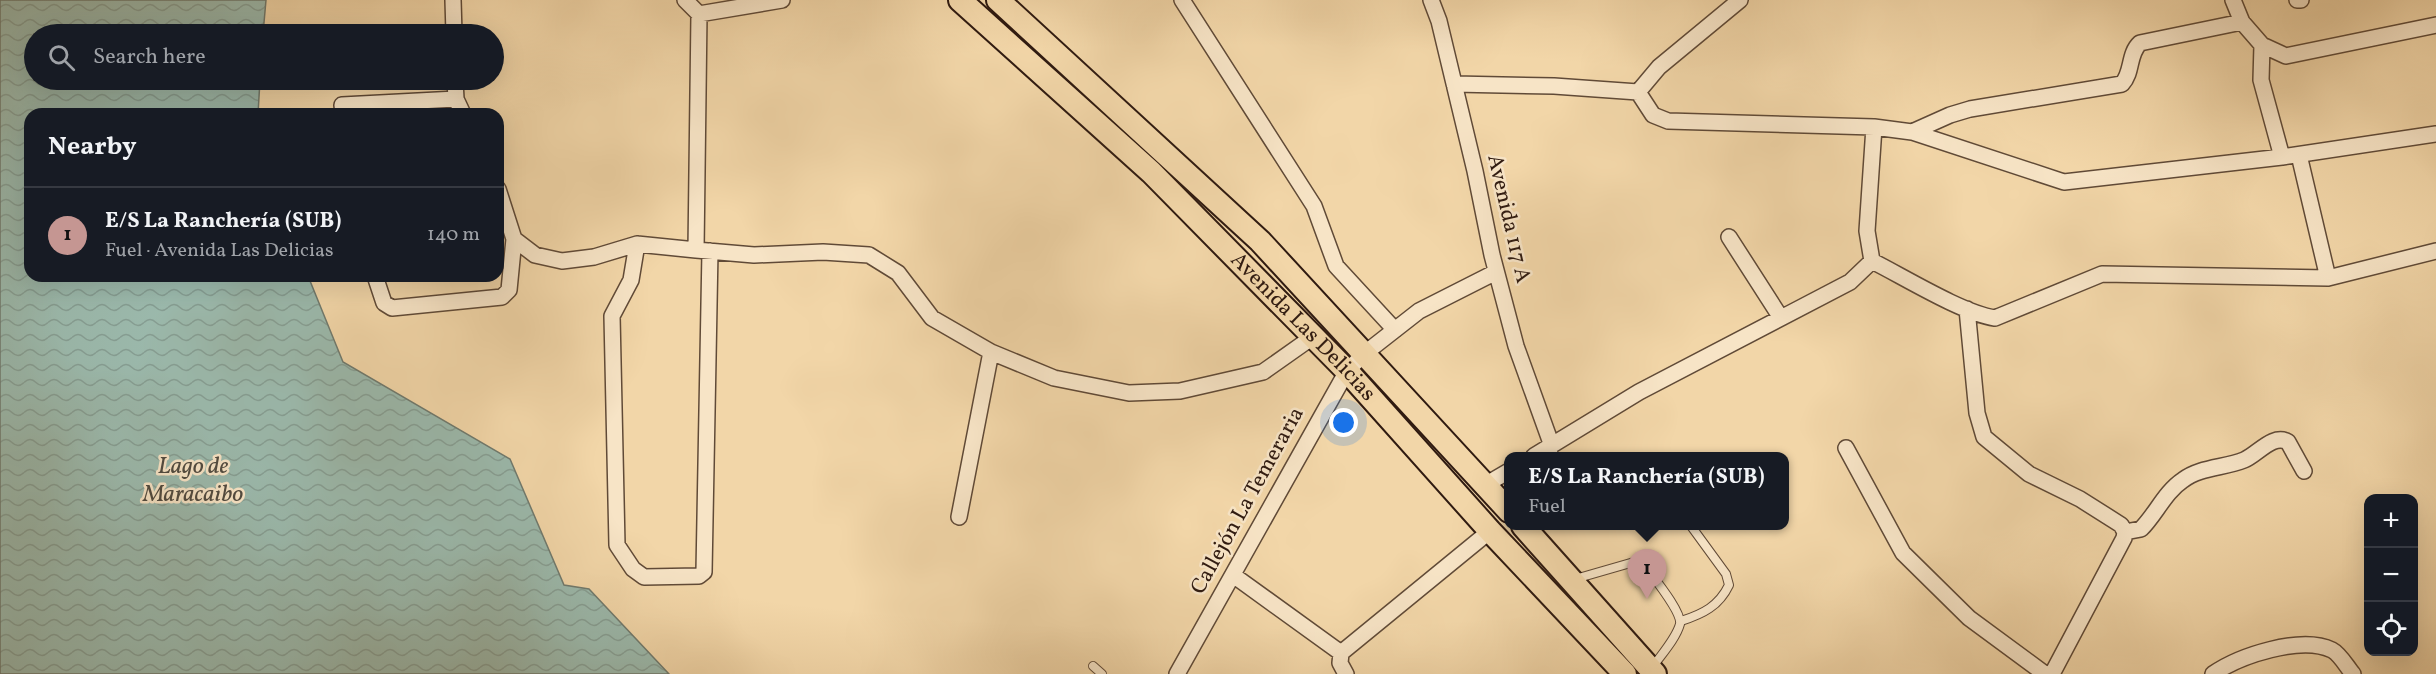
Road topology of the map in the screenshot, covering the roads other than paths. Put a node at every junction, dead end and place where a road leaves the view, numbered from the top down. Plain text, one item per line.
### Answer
1 (453, 0) edge
2 (685, 0) edge
3 (782, 0) edge
4 (960, 0) edge
5 (998, 0) edge
6 (1182, 0) edge
7 (1431, 0) edge
8 (1740, 0) edge
9 (2234, 0) edge
10 (699, 14) junction
11 (2242, 22) junction
12 (454, 24) edge
13 (2436, 25) edge
14 (2262, 45) junction
15 (1454, 84) junction
16 (456, 90) edge
17 (1638, 92) junction
18 (456, 99) junction
19 (342, 108) edge
20 (460, 108) edge
21 (1874, 128) junction
22 (1912, 132) junction
23 (2436, 134) edge
24 (2299, 154) junction
25 (2282, 157) junction
26 (504, 209) edge
27 (1730, 237) dead end
28 (513, 239) junction
29 (638, 244) junction
30 (703, 250) junction
31 (2436, 251) edge
32 (1872, 261) junction
33 (1496, 272) junction
34 (2328, 278) junction
35 (377, 282) edge
36 (1967, 309) junction
37 (1781, 318) junction
38 (1395, 330) junction
39 (1314, 336) junction
40 (991, 352) junction
41 (1364, 354) junction
42 (1347, 371) junction
43 (1552, 446) junction
44 (1846, 448) dead end
45 (1541, 452) edge
46 (2304, 471) dead end
47 (1504, 474) edge
48 (1485, 485) junction
49 (1504, 506) edge
50 (960, 517) dead end
51 (1527, 530) edge
52 (1695, 530) edge
53 (1490, 531) junction
54 (2125, 532) junction
55 (1233, 575) junction
56 (1572, 580) junction
57 (1681, 621) junction
58 (1341, 653) junction
59 (1093, 666) dead end
60 (1653, 672) edge
61 (1102, 674) edge
62 (1177, 674) edge
63 (1346, 674) edge
64 (1625, 674) edge
65 (2045, 674) edge
66 (2052, 674) edge
67 (2213, 674) edge
68 (2353, 674) edge

1 - 12 street
2 - 10 street
3 - 10 street
4 - 39 main road, Avenida Las Delicias
5 - 41 main road, Avenida Las Delicias
6 - 38 street
7 - 15 street, Avenida 117 A
8 - 17 street
9 - 11 street
10 - 30 street
11 - 14 street
11 - 22 street
13 - 14 street
14 - 25 street
15 - 17 street
15 - 33 street, Avenida 117 A
16 - 18 street
17 - 21 street
18 - 19 street
18 - 20 street
21 - 22 street
21 - 32 street
22 - 25 street
23 - 24 street
24 - 25 street
24 - 34 street
26 - 28 street
27 - 37 street
28 - 29 street
28 - 35 street
29 - 30 street
29 - 30 street
30 - 40 street
31 - 34 street
32 - 36 street
32 - 37 street
33 - 38 street, Callejón La Temeraria
33 - 43 street, Avenida 117 A
34 - 36 street
36 - 54 street
37 - 43 street
38 - 41 street, Callejón La Temeraria
39 - 40 street
39 - 42 main road, Avenida Las Delicias
40 - 50 street
41 - 42 street, Callejón La Temeraria
41 - 48 main road, Avenida Las Delicias
42 - 53 main road, Avenida Las Delicias
42 - 55 street, Callejón La Temeraria
43 - 45 street
44 - 65 street
46 - 54 street
47 - 48 street
48 - 49 main road, Avenida Las Delicias
51 - 56 main road
52 - 57 lane
53 - 58 street
53 - 64 main road, Avenida Las Delicias
54 - 66 street
55 - 58 street
55 - 62 street, Callejón La Temeraria
56 - 57 lane
56 - 60 main road
57 - 60 lane
58 - 63 street
59 - 61 lane
67 - 68 street

